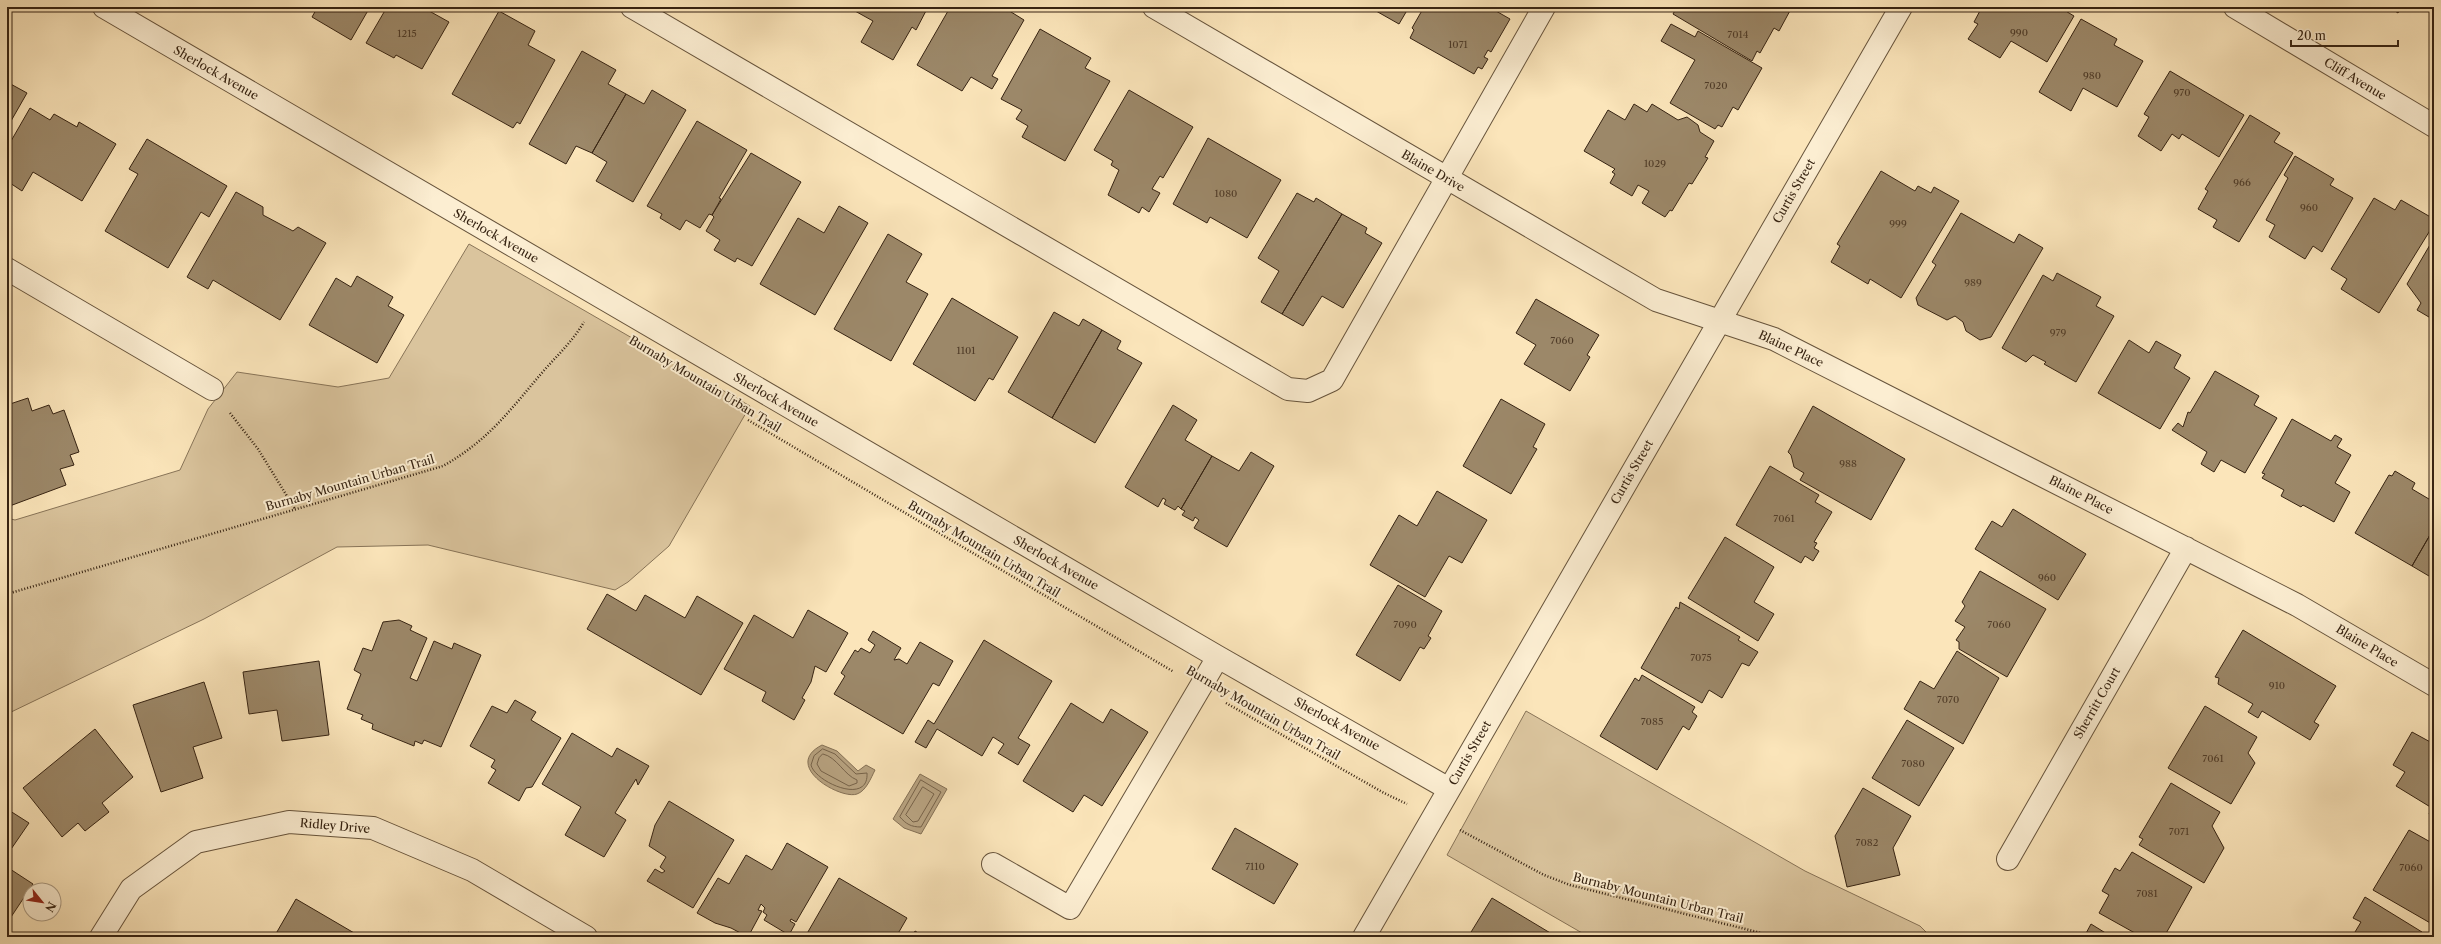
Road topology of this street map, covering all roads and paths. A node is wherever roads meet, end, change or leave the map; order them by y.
1 (104, 7) edge
2 (632, 7) edge
3 (1154, 7) edge
4 (1544, 7) edge
5 (1901, 7) edge
6 (2236, 7) edge
7 (2431, 118) edge
8 (1446, 179) junction
9 (7, 269) edge
10 (1720, 321) junction
11 (591, 327) dead end
12 (212, 389) joint
13 (741, 416) dead end
14 (295, 509) junction
15 (2186, 548) junction
16 (7, 594) edge
17 (1218, 657) junction
18 (2434, 685) edge
19 (1199, 687) junction
20 (1449, 789) junction
21 (1399, 800) dead end
22 (1473, 836) dead end
23 (2008, 859) dead end
24 (993, 864) dead end
25 (101, 937) edge
26 (586, 937) edge
27 (1364, 937) edge
28 (1777, 937) edge

1 - 17 street, Sherlock Avenue
2 - 8 street
3 - 8 street, Blaine Drive
4 - 8 street
5 - 10 street, Curtis Street
6 - 7 street, Cliff Avenue
8 - 10 street, Blaine Drive
9 - 12 street
10 - 15 street, Blaine Place
10 - 20 street, Curtis Street
11 - 14 path, Burnaby Mountain Urban Trail
12 - 14 path
13 - 19 path, Burnaby Mountain Urban Trail
14 - 16 path, Burnaby Mountain Urban Trail
15 - 18 street, Blaine Place
15 - 23 street, Sherritt Court
17 - 19 street
17 - 20 street, Sherlock Avenue
19 - 21 path, Burnaby Mountain Urban Trail
19 - 24 street
20 - 27 street, Curtis Street
22 - 28 path, Burnaby Mountain Urban Trail
25 - 26 street, Ridley Drive

